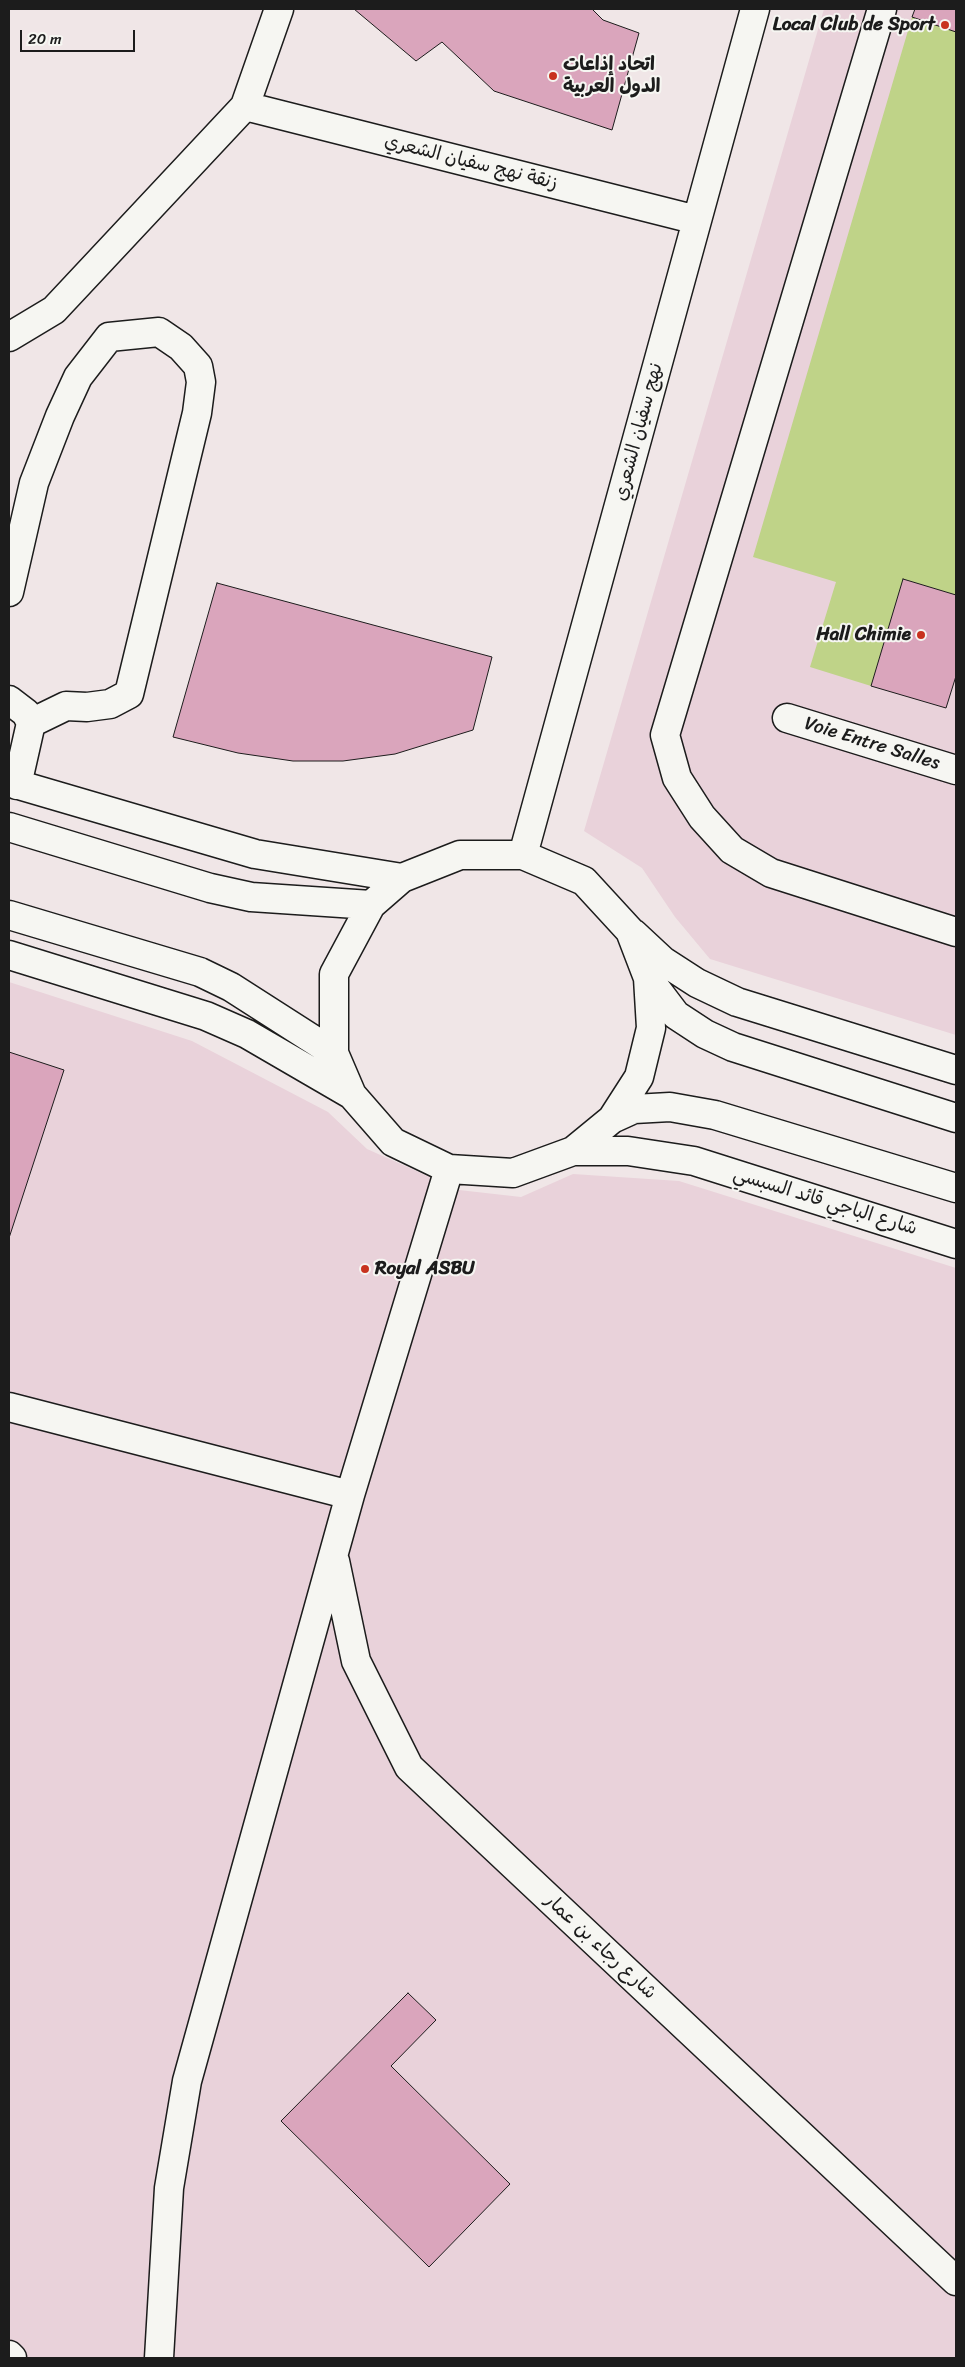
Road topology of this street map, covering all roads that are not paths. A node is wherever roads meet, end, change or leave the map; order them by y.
1 (279, 9) edge
2 (755, 9) edge
3 (882, 9) edge
4 (245, 106) junction
5 (697, 220) junction
6 (9, 337) edge
7 (9, 592) edge
8 (9, 700) edge
9 (788, 718) dead end
10 (31, 723) junction
11 (956, 770) edge
12 (13, 784) edge
13 (9, 827) edge
14 (522, 855) junction
15 (402, 878) junction
16 (371, 905) junction
17 (9, 915) edge
18 (630, 931) junction
19 (956, 932) edge
20 (9, 955) edge
21 (648, 978) junction
22 (334, 1053) junction
23 (956, 1070) edge
24 (352, 1095) junction
25 (956, 1118) edge
26 (612, 1119) junction
27 (573, 1151) junction
28 (449, 1169) junction
29 (956, 1188) edge
30 (956, 1244) edge
31 (9, 1407) edge
32 (350, 1495) junction
33 (334, 1555) junction
34 (956, 2281) edge
35 (9, 2356) edge
36 (12, 2358) edge
37 (159, 2358) edge

1 - 4 street
2 - 5 street, نهج سفيان الشعري
3 - 19 street
4 - 5 street, زنقة نهج سفيان الشعري
4 - 6 street
5 - 14 street, نهج سفيان الشعري
7 - 10 street
8 - 10 street
9 - 11 street, Voie Entre Salles
10 - 12 street
12 - 15 street
13 - 16 street
14 - 15 street
14 - 18 street
15 - 16 street
16 - 22 street
17 - 22 street
18 - 21 street
18 - 23 street
20 - 24 street
21 - 25 street
21 - 26 street
22 - 24 street
24 - 28 street
26 - 27 street
26 - 29 street
27 - 28 street
27 - 30 street, شارع الباجي قائد السبسي
28 - 32 street
31 - 32 street
32 - 33 street
33 - 34 street, شارع رجاء بن عمار
33 - 37 street
35 - 36 street

